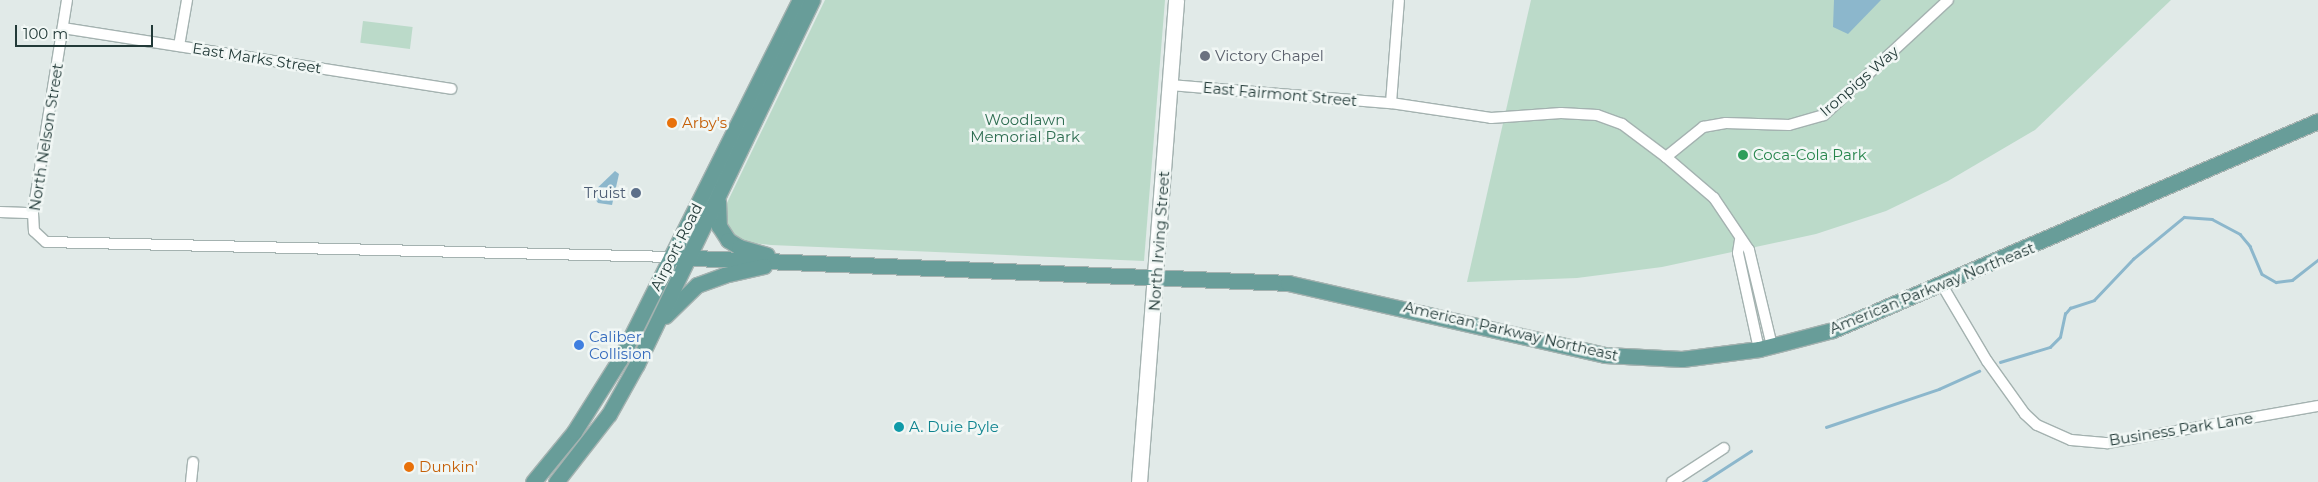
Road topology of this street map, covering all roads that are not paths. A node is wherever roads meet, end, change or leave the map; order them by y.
1 (67, 0) edge
2 (187, 0) edge
3 (800, 0) edge
4 (812, 0) edge
5 (1176, 0) edge
6 (1399, 0) edge
7 (1948, 0) edge
8 (63, 28) junction
9 (179, 46) junction
10 (1170, 85) junction
11 (451, 89) dead end
12 (1391, 103) junction
13 (2318, 121) edge
14 (1666, 156) junction
15 (719, 194) junction
16 (0, 212) edge
17 (34, 214) junction
18 (671, 257) junction
19 (687, 258) junction
20 (788, 262) junction
21 (1157, 276) junction
22 (1942, 285) junction
23 (655, 327) junction
24 (1765, 348) junction
25 (2318, 406) edge
26 (1724, 448) dead end
27 (193, 462) dead end
28 (191, 482) edge
29 (533, 482) edge
30 (556, 482) edge
31 (1139, 482) edge
32 (1672, 482) edge

1 - 8 street, North Nelson Street
2 - 9 street
3 - 18 main road, Airport Road
4 - 15 main road, Airport Road
5 - 10 street, North Irving Street
6 - 12 street
7 - 14 street, Ironpigs Way
8 - 9 street, East Marks Street
8 - 17 street, North Nelson Street
9 - 11 street, East Marks Street
10 - 12 street, East Fairmont Street
10 - 21 street, North Irving Street
12 - 14 street, East Fairmont Street
13 - 22 main road, American Parkway Northeast
14 - 24 street
15 - 19 main road, Airport Road
15 - 20 main road
16 - 17 street
17 - 18 street, North Nelson Street
18 - 19 main road
18 - 29 main road, Airport Road
19 - 20 main road
19 - 23 main road, Airport Road
20 - 21 main road, American Parkway Northeast
20 - 23 main road
21 - 24 main road, American Parkway Northeast
21 - 31 street, North Irving Street
22 - 24 main road, American Parkway Northeast
22 - 25 street, Business Park Lane
23 - 30 main road, Airport Road
26 - 32 street
27 - 28 street

